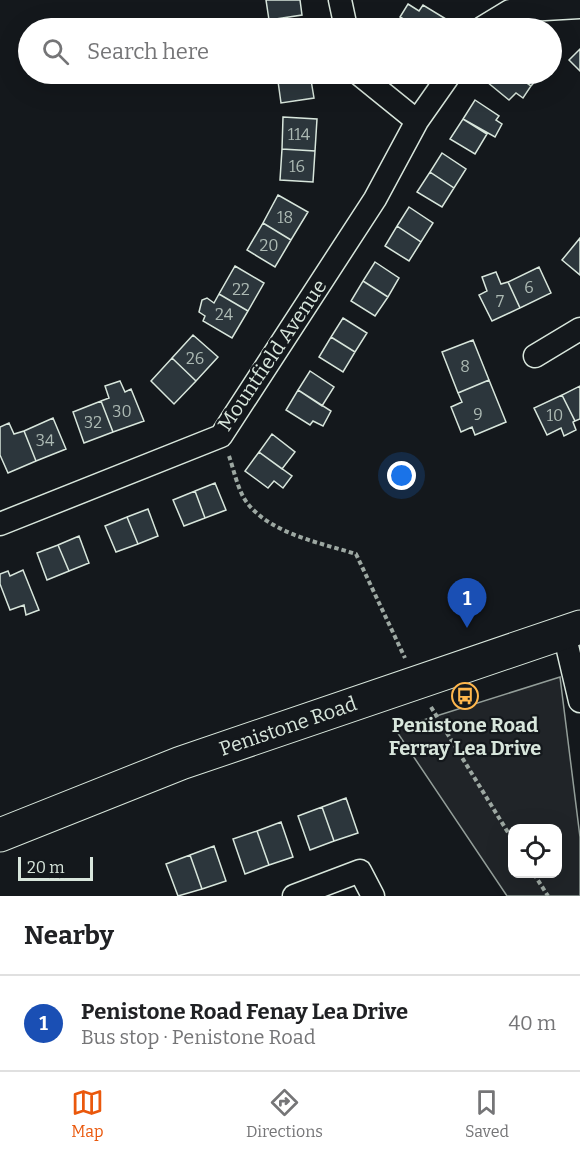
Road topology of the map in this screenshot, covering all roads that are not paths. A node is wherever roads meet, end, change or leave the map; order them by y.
1 (340, 0) edge
2 (580, 7) edge
3 (344, 18) edge
4 (498, 18) edge
5 (371, 84) edge
6 (443, 84) edge
7 (417, 121) junction
8 (580, 329) edge
9 (535, 356) dead end
10 (0, 524) edge
11 (572, 630) edge
12 (580, 701) edge
13 (0, 835) edge
14 (294, 896) edge
15 (373, 896) edge

1 - 3 street
2 - 4 street
5 - 7 street
6 - 7 street, Mountfield Avenue
7 - 10 street, Mountfield Avenue
8 - 9 street
11 - 12 street
11 - 13 highway, Penistone Road
14 - 15 street

